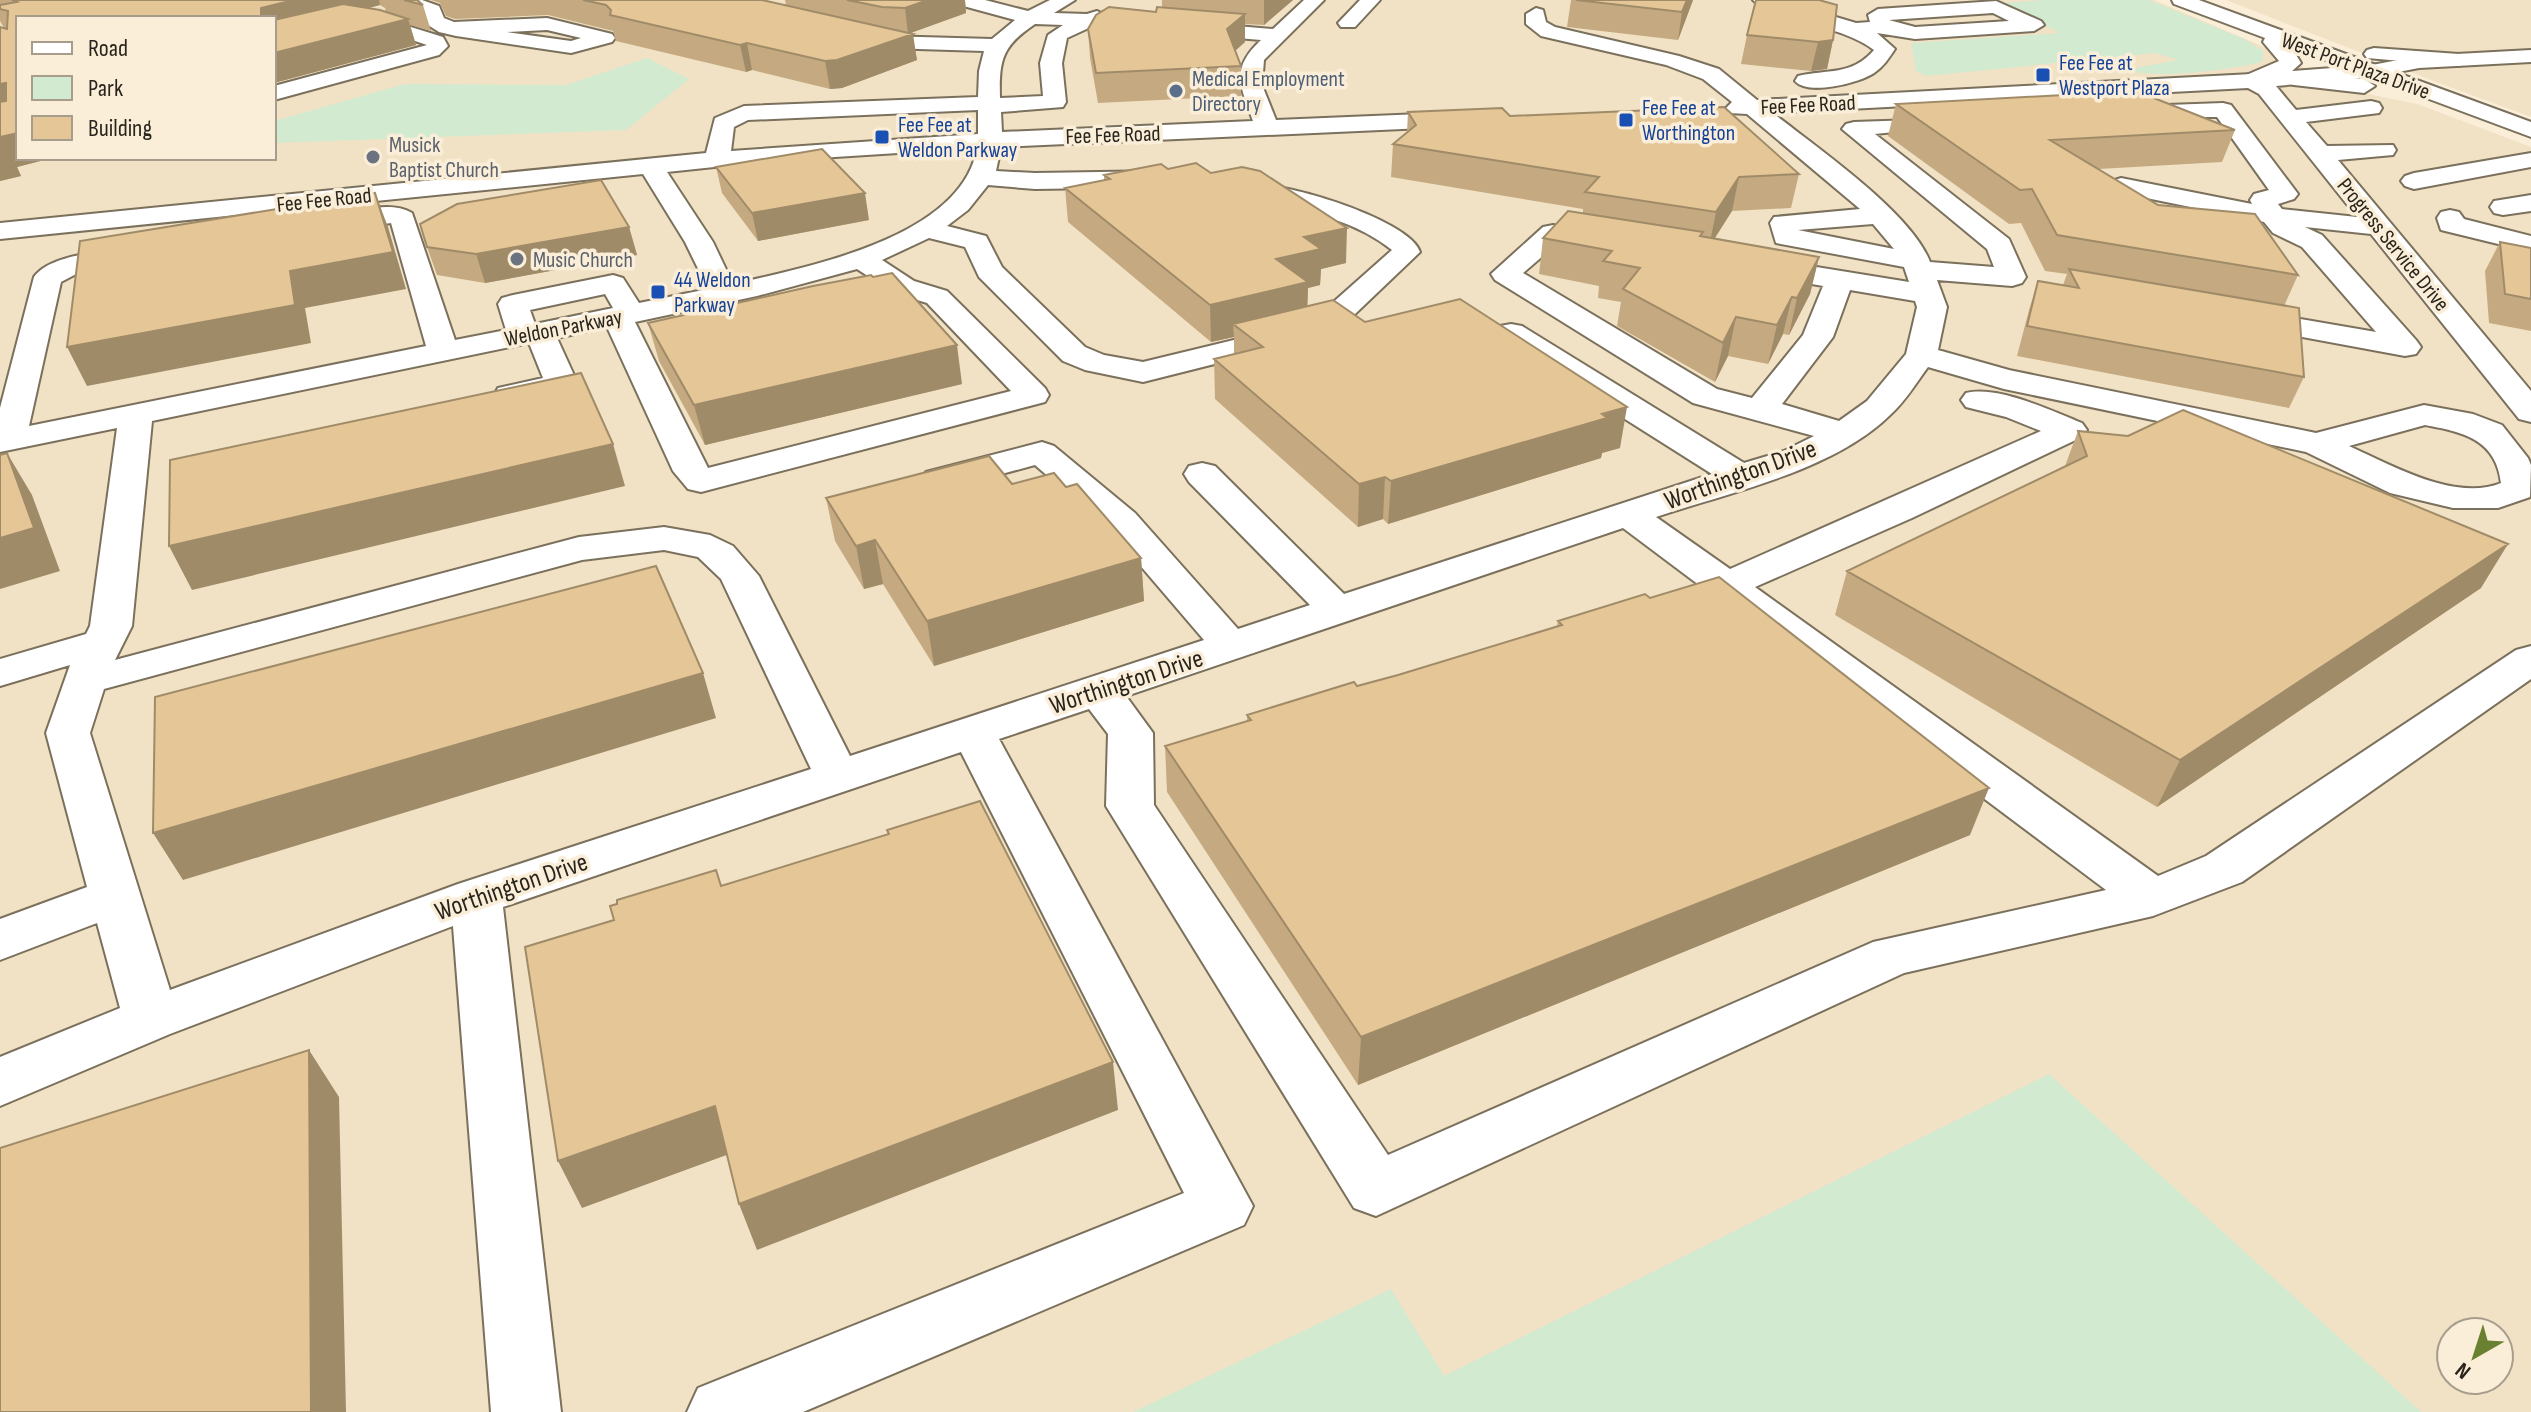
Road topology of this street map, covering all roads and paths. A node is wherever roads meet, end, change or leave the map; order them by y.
1 (442, 0) edge
2 (1066, 0) edge
3 (1140, 0) edge
4 (1315, 0) edge
5 (1371, 0) edge
6 (1762, 0) edge
7 (2181, 0) edge
8 (980, 1) edge
9 (419, 5) junction
10 (1536, 14) dead end
11 (1031, 18) junction
12 (1088, 21) junction
13 (1348, 23) dead end
14 (2244, 23) junction
15 (1882, 27) junction
16 (446, 28) junction
17 (1855, 29) junction
18 (841, 33) edge
19 (1277, 35) junction
20 (2278, 36) junction
21 (999, 45) junction
22 (2531, 56) edge
23 (2459, 66) junction
24 (2531, 67) edge
25 (2372, 71) junction
26 (1711, 74) junction
27 (2294, 78) junction
28 (2252, 81) junction
29 (2192, 84) junction
30 (1761, 88) junction
31 (276, 92) edge
32 (1055, 102) junction
33 (2459, 103) junction
34 (989, 104) junction
35 (2371, 108) dead end
36 (1710, 109) edge
37 (2223, 110) junction
38 (2145, 113) edge
39 (2291, 117) junction
40 (1263, 118) junction
41 (1495, 118) edge
42 (1927, 123) edge
43 (1340, 125) junction
44 (2531, 130) edge
45 (1176, 132) junction
46 (990, 140) junction
47 (1360, 150) dead end
48 (2384, 150) dead end
49 (2320, 154) junction
50 (1233, 156) dead end
51 (717, 159) junction
52 (2531, 160) edge
53 (650, 165) junction
54 (982, 177) junction
55 (1186, 179) edge
56 (2414, 181) dead end
57 (1217, 184) edge
58 (2121, 186) edge
59 (1821, 199) dead end
60 (2531, 203) edge
61 (2503, 207) junction
62 (2531, 214) edge
63 (2273, 216) junction
64 (1862, 217) junction
65 (319, 226) edge
66 (2380, 227) junction
67 (925, 229) junction
68 (0, 231) edge
69 (2531, 244) edge
70 (1629, 245) edge
71 (165, 250) edge
72 (859, 258) junction
73 (1734, 262) edge
74 (1921, 275) junction
75 (2012, 277) junction
76 (1840, 279) junction
77 (2044, 282) edge
78 (904, 287) junction
79 (726, 294) junction
80 (865, 302) edge
81 (2217, 313) edge
82 (624, 315) junction
83 (531, 333) junction
84 (1511, 333) edge
85 (443, 351) junction
86 (1911, 369) junction
87 (485, 401) edge
88 (1760, 410) junction
89 (2531, 412) edge
90 (136, 413) junction
91 (1844, 434) junction
92 (4, 441) edge
93 (2317, 444) junction
94 (1202, 474) dead end
95 (1741, 477) junction
96 (903, 489) edge
97 (1628, 514) junction
98 (1727, 585) junction
99 (1338, 611) junction
100 (103, 642) junction
101 (1231, 646) junction
102 (2531, 659) edge
103 (0, 673) edge
104 (85, 681) junction
105 (1098, 690) junction
106 (973, 732) junction
107 (838, 777) junction
108 (116, 896) junction
109 (476, 897) junction
110 (2153, 898) junction
111 (0, 940) edge
112 (151, 1019) junction
113 (0, 1082) edge
114 (526, 1412) edge
115 (722, 1412) edge

1 - 9 street
2 - 11 street
3 - 12 street
4 - 19 street
5 - 13 street
6 - 17 street
7 - 14 street, West Port Plaza Drive
8 - 11 street
9 - 16 street
9 - 31 street
10 - 26 street
11 - 12 street
11 - 21 street
12 - 19 street
12 - 32 street
14 - 20 street, West Port Plaza Drive
14 - 28 street
15 - 15 street
15 - 17 street
16 - 16 street
17 - 30 street
18 - 21 street
19 - 40 street
20 - 23 street
20 - 25 street, West Port Plaza Drive
21 - 34 street, Weldon Parkway
22 - 23 street
23 - 24 street
23 - 25 street, Fee Fee Road
23 - 33 street
25 - 27 street, Fee Fee Road
25 - 33 street, West Port Plaza Drive
26 - 30 street
26 - 30 street
27 - 28 street, Fee Fee Road
27 - 33 street
28 - 29 street, Fee Fee Road
28 - 39 street, Progress Service Drive
29 - 30 street, Fee Fee Road
29 - 37 street
30 - 36 street, Fee Fee Road
30 - 64 street
32 - 34 street
32 - 40 street
33 - 44 street, West Port Plaza Drive
34 - 46 street, Weldon Parkway
34 - 51 street
35 - 39 street
37 - 38 street
37 - 63 street
39 - 49 street, Progress Service Drive
40 - 43 street, Fee Fee Road
40 - 45 street, Fee Fee Road
41 - 43 street, Fee Fee Road
42 - 75 street
43 - 47 street
45 - 46 street, Fee Fee Road
45 - 50 street
46 - 51 street, Fee Fee Road
46 - 54 street, Weldon Parkway
48 - 49 street
49 - 66 street, Progress Service Drive
51 - 53 street, Fee Fee Road
52 - 56 street
53 - 68 street, Fee Fee Road
53 - 79 street
54 - 55 street
54 - 67 street, Weldon Parkway
57 - 67 street
58 - 63 street
59 - 64 street
60 - 61 street
61 - 62 street
61 - 69 street
63 - 66 street
63 - 81 street
64 - 74 street
64 - 74 street
65 - 85 street
66 - 89 street, Progress Service Drive
67 - 72 street, Weldon Parkway
70 - 88 street
71 - 92 street
72 - 78 street
72 - 79 street, Weldon Parkway
73 - 76 street
74 - 75 street
74 - 76 street
74 - 86 street, Worthington Drive
75 - 77 street
76 - 88 street
78 - 80 street
78 - 82 street
79 - 82 street, Weldon Parkway
82 - 83 street, Weldon Parkway
83 - 85 street, Weldon Parkway
83 - 87 street
84 - 95 street
85 - 90 street, Weldon Parkway
86 - 91 street, Worthington Drive
86 - 93 street
86 - 98 street
88 - 91 street
90 - 92 street, Weldon Parkway
90 - 100 street
91 - 95 street, Worthington Drive
93 - 93 street
94 - 99 street
95 - 97 street, Worthington Drive
96 - 101 street
97 - 98 street
97 - 99 street, Worthington Drive
98 - 110 street
99 - 101 street, Worthington Drive
100 - 103 street
100 - 104 street
101 - 105 street, Worthington Drive
102 - 110 street
104 - 107 street
104 - 108 street
105 - 106 street, Worthington Drive
105 - 110 street
106 - 107 street, Worthington Drive
106 - 115 street
107 - 109 street, Worthington Drive
108 - 111 street
108 - 112 street
109 - 112 street, Worthington Drive
109 - 114 street
112 - 113 street, Worthington Drive

